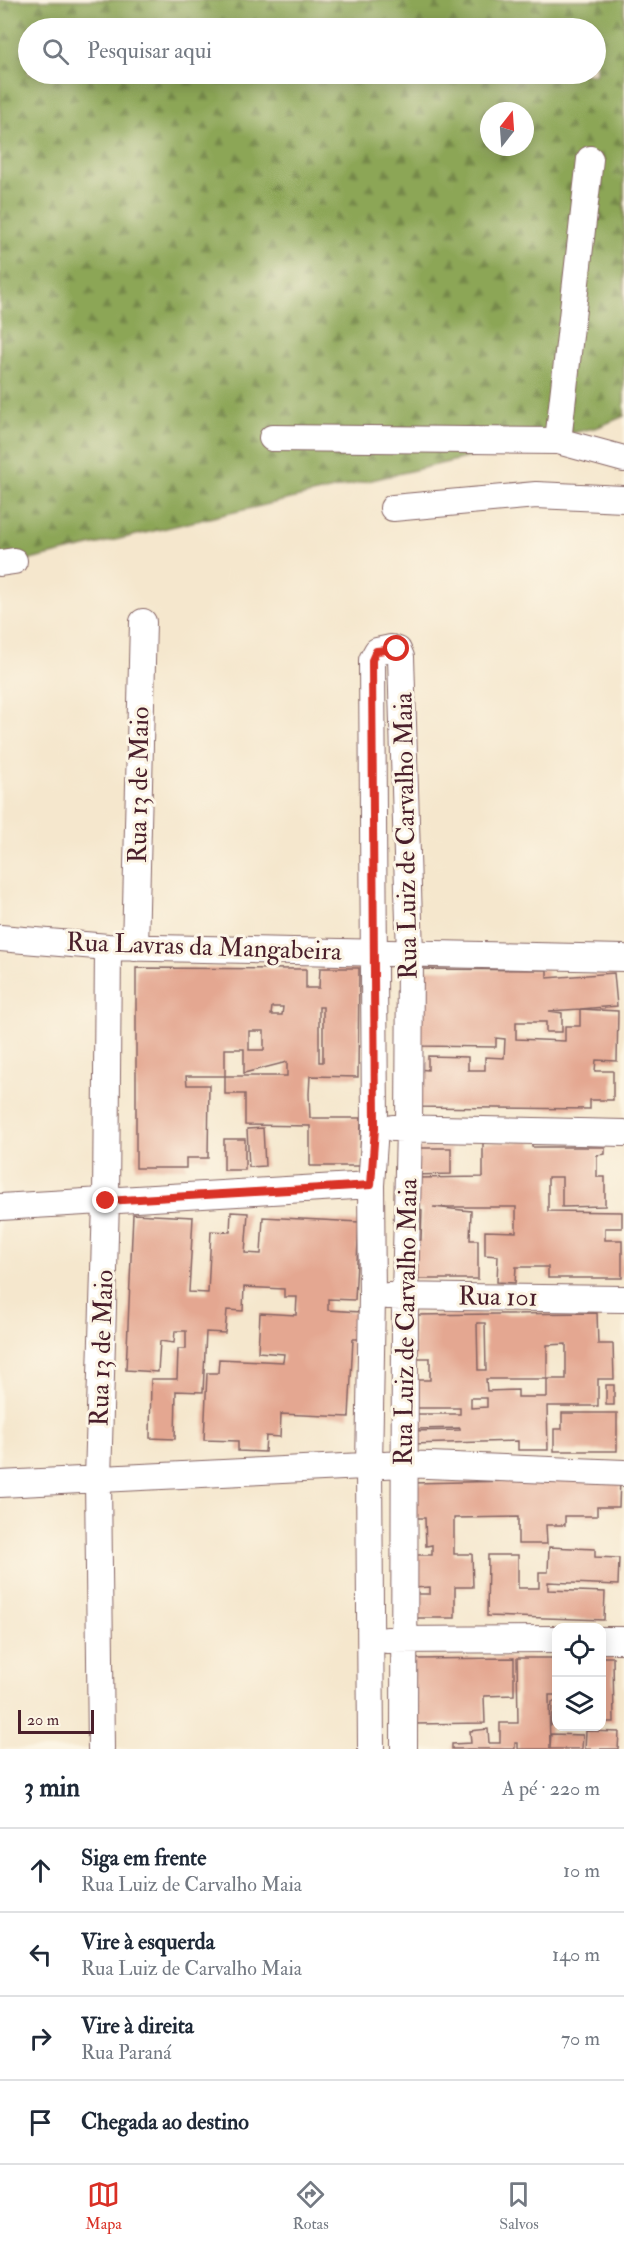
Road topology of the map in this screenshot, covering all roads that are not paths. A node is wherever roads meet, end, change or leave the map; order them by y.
1 (590, 159) dead end
2 (272, 438) dead end
3 (558, 441) junction
4 (624, 459) edge
5 (624, 499) edge
6 (393, 508) dead end
7 (143, 622) dead end
8 (0, 938) edge
9 (108, 947) junction
10 (135, 948) junction
11 (375, 953) junction
12 (410, 954) junction
13 (624, 958) edge
14 (375, 1128) junction
15 (409, 1128) junction
16 (624, 1133) edge
17 (371, 1185) junction
18 (106, 1201) junction
19 (0, 1207) edge
20 (405, 1296) junction
21 (372, 1297) junction
22 (624, 1299) edge
23 (404, 1464) junction
24 (369, 1466) junction
25 (624, 1473) edge
26 (98, 1479) junction
27 (0, 1484) edge
28 (404, 1639) junction
29 (372, 1640) junction
30 (552, 1640) edge
31 (606, 1640) edge
32 (624, 1640) edge
33 (101, 1749) edge
34 (372, 1749) edge
35 (404, 1749) edge

1 - 3 street
2 - 3 street
3 - 4 street
5 - 6 street
7 - 10 street, Rua 13 de Maio
8 - 9 street, Rua Lavras da Mangabeira
9 - 10 street, Rua Lavras da Mangabeira
9 - 18 street, Rua 13 de Maio
10 - 11 street, Rua Lavras da Mangabeira
11 - 12 street, Rua Lavras da Mangabeira
11 - 12 street, Rua Luiz de Carvalho Maia
11 - 14 street, Rua Luiz de Carvalho Maia
12 - 13 street, Rua Lavras da Mangabeira
12 - 15 street, Rua Luiz de Carvalho Maia
14 - 15 street
14 - 17 street, Rua Luiz de Carvalho Maia
15 - 16 street
15 - 20 street, Rua Luiz de Carvalho Maia
17 - 18 street
17 - 21 street, Rua Luiz de Carvalho Maia
18 - 19 street
18 - 26 street, Rua 13 de Maio
20 - 21 street, Rua 101
20 - 22 street, Rua 101
20 - 23 street, Rua Luiz de Carvalho Maia
21 - 24 street, Rua Luiz de Carvalho Maia
23 - 24 street
23 - 25 street
23 - 28 street, Rua Luiz de Carvalho Maia
24 - 26 street
24 - 29 street, Rua Luiz de Carvalho Maia
26 - 27 street
26 - 33 street, Rua 13 de Maio
28 - 29 street
28 - 30 street
28 - 35 street, Rua Luiz de Carvalho Maia
29 - 34 street, Rua Luiz de Carvalho Maia
31 - 32 street

